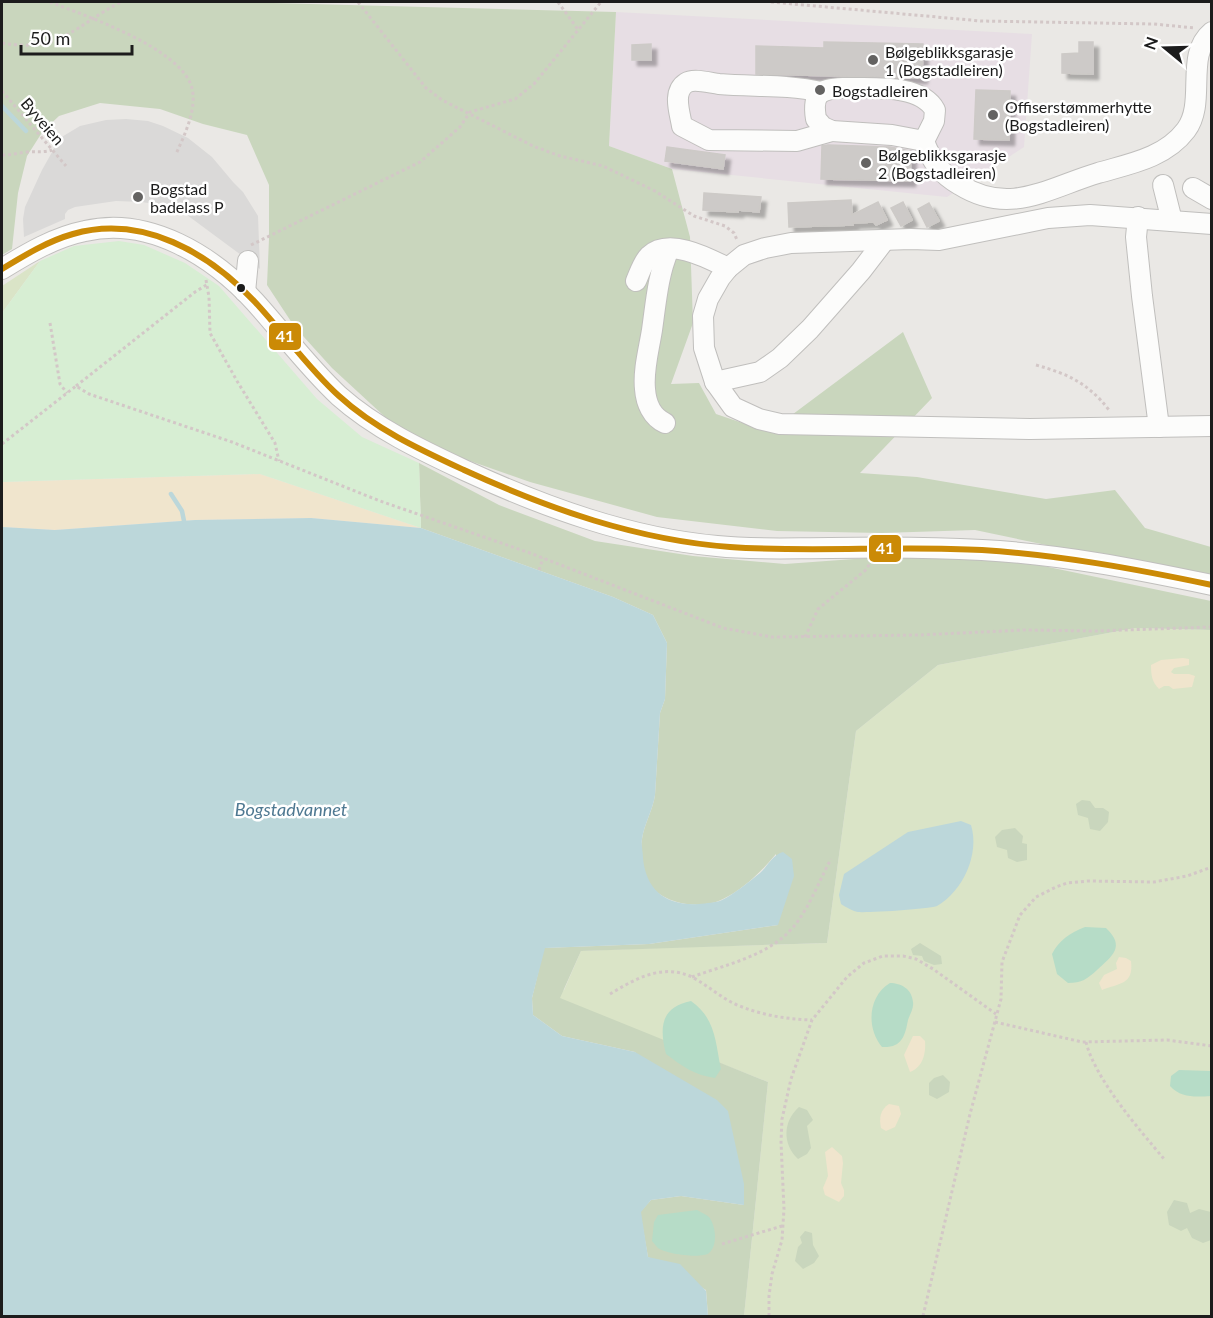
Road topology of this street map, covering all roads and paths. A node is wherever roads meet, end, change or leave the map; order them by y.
1 (50, 2) edge
2 (122, 2) edge
3 (358, 2) edge
4 (558, 2) edge
5 (602, 2) edge
6 (771, 2) edge
7 (93, 18) junction
8 (579, 31) junction
9 (1204, 35) edge
10 (2, 43) edge
11 (2, 91) edge
12 (821, 92) junction
13 (470, 112) junction
14 (832, 131) junction
15 (924, 141) junction
16 (52, 150) junction
17 (176, 154) dead end
18 (2, 155) edge
19 (66, 165) dead end
20 (1163, 185) dead end
21 (1192, 188) dead end
22 (1212, 199) edge
23 (1137, 217) junction
24 (1172, 221) junction
25 (1212, 224) edge
26 (884, 241) junction
27 (669, 249) junction
28 (247, 254) joint
29 (744, 255) junction
30 (728, 268) junction
31 (2, 269) edge
32 (205, 277) dead end
33 (230, 278) junction
34 (636, 281) dead end
35 (207, 284) junction
36 (245, 292) junction
37 (50, 323) dead end
38 (1036, 365) dead end
39 (715, 382) junction
40 (76, 386) junction
41 (67, 393) junction
42 (665, 423) dead end
43 (1212, 426) edge
44 (1159, 427) junction
45 (1119, 428) junction
46 (2, 444) edge
47 (279, 461) junction
48 (877, 547) junction
49 (543, 558) junction
50 (539, 570) dead end
51 (1212, 585) edge
52 (1212, 627) edge
53 (805, 637) junction
54 (831, 859) dead end
55 (1212, 867) edge
56 (692, 978) junction
57 (610, 994) dead end
58 (996, 1014) junction
59 (812, 1020) junction
60 (995, 1022) junction
61 (1086, 1042) junction
62 (1212, 1046) edge
63 (1164, 1159) dead end
64 (782, 1226) junction
65 (722, 1244) dead end
66 (770, 1317) edge
67 (923, 1317) edge

1 - 7 path
2 - 7 path
3 - 13 path
4 - 8 path
5 - 8 path
6 - 9 path
7 - 10 path
7 - 17 path
8 - 13 path
9 - 15 street
11 - 16 path, Byveien
12 - 14 street
12 - 14 street
12 - 15 street
13 - 28 path
13 - 29 path
14 - 15 street
16 - 18 path
16 - 19 path, Byveien
20 - 24 street
21 - 22 street
23 - 24 street
23 - 26 street
23 - 44 street
24 - 25 street
26 - 29 street
26 - 39 street
27 - 30 street
27 - 34 street
27 - 42 street
28 - 36 street
29 - 30 street
30 - 39 street
31 - 33 street
32 - 35 path
33 - 35 path
33 - 36 street
35 - 40 path
35 - 47 path
36 - 48 street
37 - 41 path
38 - 45 path
39 - 45 street
40 - 41 path
40 - 47 path
41 - 46 path
43 - 44 street
44 - 45 street
47 - 49 path
48 - 51 street
48 - 53 path
49 - 50 path
49 - 53 path
52 - 53 path
54 - 56 path
55 - 58 path
56 - 57 path
56 - 59 path
58 - 59 path
58 - 60 path
59 - 64 path
60 - 61 path
60 - 67 path
61 - 62 path
61 - 63 path
64 - 65 path
64 - 66 path

